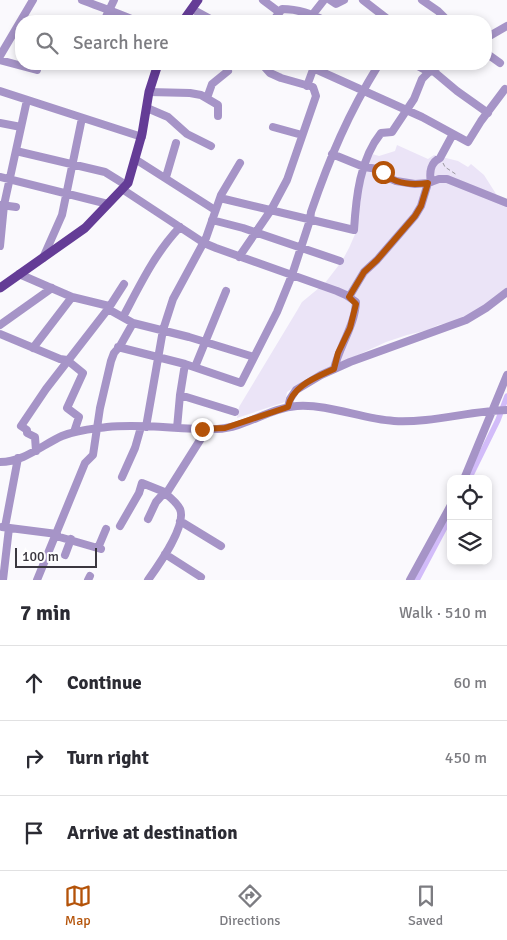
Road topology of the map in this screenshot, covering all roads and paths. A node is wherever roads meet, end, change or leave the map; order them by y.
1 (33, 0) edge
2 (82, 0) edge
3 (114, 0) edge
4 (263, 0) edge
5 (281, 0) edge
6 (324, 0) edge
7 (330, 0) edge
8 (344, 0) edge
9 (362, 0) edge
10 (422, 0) edge
11 (195, 3) edge
12 (110, 10) junction
13 (280, 11) junction
14 (313, 14) joint
15 (24, 15) edge
16 (107, 15) edge
17 (122, 15) edge
18 (187, 15) edge
19 (208, 15) edge
20 (277, 15) edge
21 (382, 15) edge
22 (442, 15) edge
23 (507, 26) edge
24 (15, 31) edge
25 (492, 35) edge
26 (0, 56) edge
27 (492, 57) edge
28 (0, 60) edge
29 (500, 63) dead end
30 (15, 64) edge
31 (156, 70) edge
32 (267, 70) edge
33 (313, 70) edge
34 (322, 70) edge
35 (375, 70) edge
36 (432, 70) edge
37 (438, 70) edge
38 (228, 71) dead end
39 (308, 86) junction
40 (363, 90) junction
41 (0, 92) edge
42 (149, 92) junction
43 (504, 94) edge
44 (207, 98) junction
45 (26, 100) junction
46 (147, 108) junction
47 (406, 110) junction
48 (488, 113) junction
49 (218, 116) dead end
50 (82, 118) junction
51 (0, 122) edge
52 (21, 127) junction
53 (272, 127) dead end
54 (302, 134) junction
55 (453, 134) junction
56 (142, 137) junction
57 (176, 143) dead end
58 (211, 146) dead end
59 (16, 151) junction
60 (332, 154) junction
61 (440, 158) junction
62 (135, 159) junction
63 (240, 163) dead end
64 (72, 164) junction
65 (364, 167) junction
66 (0, 177) edge
67 (166, 177) junction
68 (9, 180) junction
69 (430, 182) junction
70 (464, 186) junction
71 (124, 187) junction
72 (66, 194) junction
73 (220, 198) junction
74 (507, 202) edge
75 (108, 204) junction
76 (2, 205) edge
77 (16, 207) dead end
78 (215, 210) junction
79 (271, 210) junction
80 (310, 219) junction
81 (212, 220) junction
82 (180, 227) junction
83 (255, 232) junction
84 (204, 243) junction
85 (0, 246) edge
86 (301, 248) junction
87 (240, 257) junction
88 (44, 258) junction
89 (340, 261) dead end
90 (19, 274) junction
91 (292, 275) junction
92 (124, 284) dead end
93 (0, 288) edge
94 (52, 288) junction
95 (226, 291) dead end
96 (507, 292) edge
97 (72, 297) junction
98 (349, 297) junction
99 (109, 308) junction
100 (123, 317) junction
101 (133, 323) junction
102 (0, 325) edge
103 (163, 330) junction
104 (0, 334) edge
105 (204, 342) junction
106 (33, 348) junction
107 (118, 348) junction
108 (254, 357) junction
109 (157, 358) junction
110 (68, 360) junction
111 (185, 364) junction
112 (195, 367) junction
113 (334, 369) junction
114 (507, 375) edge
115 (180, 395) junction
116 (288, 407) junction
117 (500, 411) edge
118 (235, 412) dead end
119 (144, 427) junction
120 (97, 428) junction
121 (177, 428) junction
122 (207, 429) junction
123 (74, 432) junction
124 (36, 451) junction
125 (18, 458) junction
126 (0, 462) edge
127 (466, 475) edge
128 (122, 477) dead end
129 (167, 494) junction
130 (447, 512) edge
131 (148, 519) dead end
132 (180, 521) junction
133 (120, 526) dead end
134 (5, 527) edge
135 (106, 529) dead end
136 (56, 535) junction
137 (71, 539) junction
138 (221, 546) dead end
139 (165, 554) junction
140 (65, 555) dead end
141 (201, 577) dead end
142 (3, 580) edge
143 (37, 580) edge
144 (148, 580) edge
145 (410, 580) edge

1 - 15 street
2 - 12 street
3 - 12 street
4 - 13 street
5 - 13 street
6 - 14 street
7 - 8 street
9 - 21 street
10 - 22 street
11 - 18 main road
11 - 19 street
12 - 16 street
12 - 17 street
13 - 14 street
13 - 20 street
23 - 25 street
24 - 26 street
27 - 29 street
28 - 30 street
31 - 42 main road
32 - 39 street
33 - 39 street
34 - 40 street
35 - 40 street
36 - 47 street
37 - 48 street
38 - 44 street
39 - 54 street
40 - 47 street
40 - 60 street
41 - 45 street
42 - 44 street
42 - 46 main road
43 - 48 street
44 - 49 street
45 - 50 street
45 - 52 street
46 - 56 main road
46 - 58 street
47 - 55 street
47 - 65 street
48 - 55 street
50 - 56 street
50 - 64 street
51 - 52 street
52 - 59 street
53 - 54 street
54 - 79 street
55 - 61 street
56 - 62 main road
57 - 67 street
59 - 64 street
59 - 68 street
60 - 65 street
60 - 80 street
61 - 69 street
61 - 70 path
62 - 67 street
62 - 71 main road
63 - 73 street
64 - 71 street
64 - 72 street
65 - 69 street
65 - 80 street
66 - 68 street
67 - 78 street
68 - 72 street
68 - 76 street
69 - 70 street
69 - 98 street
70 - 74 street
71 - 75 main road
71 - 82 street
72 - 75 street
72 - 88 street
73 - 78 street
73 - 79 street
75 - 88 main road
76 - 77 street
76 - 85 street
78 - 81 street
79 - 80 street
79 - 83 street
80 - 86 street
81 - 83 street
81 - 84 street
82 - 84 street
82 - 100 street
83 - 86 street
83 - 87 street
84 - 87 street
84 - 103 street
86 - 89 street
86 - 91 street
87 - 91 street
88 - 90 main road
90 - 93 main road
90 - 94 street
91 - 98 street
91 - 108 street
92 - 99 street
94 - 97 street
94 - 102 street
95 - 105 street
96 - 113 street
97 - 99 street
97 - 106 street
98 - 113 street
99 - 100 street
99 - 110 street
100 - 101 street
101 - 103 street
101 - 107 street
103 - 105 street
103 - 109 street
104 - 106 street
105 - 108 street
105 - 112 street
106 - 110 street
107 - 109 street
107 - 120 street
108 - 112 street
109 - 111 street
109 - 119 street
110 - 123 street
110 - 124 street
111 - 112 street
111 - 115 street
113 - 116 street
114 - 117 street
115 - 118 street
115 - 121 street
116 - 117 street
116 - 122 street
117 - 127 street
119 - 120 street
119 - 121 street
119 - 128 street
120 - 123 street
120 - 136 street
121 - 122 street
122 - 129 street
123 - 124 street
124 - 125 street
125 - 126 street
125 - 134 street
129 - 131 street
129 - 132 street
129 - 133 street
130 - 145 street
132 - 138 street
132 - 139 street
134 - 136 street
134 - 142 street
135 - 137 street
136 - 137 street
136 - 143 street
137 - 140 street
139 - 141 street
139 - 144 street

